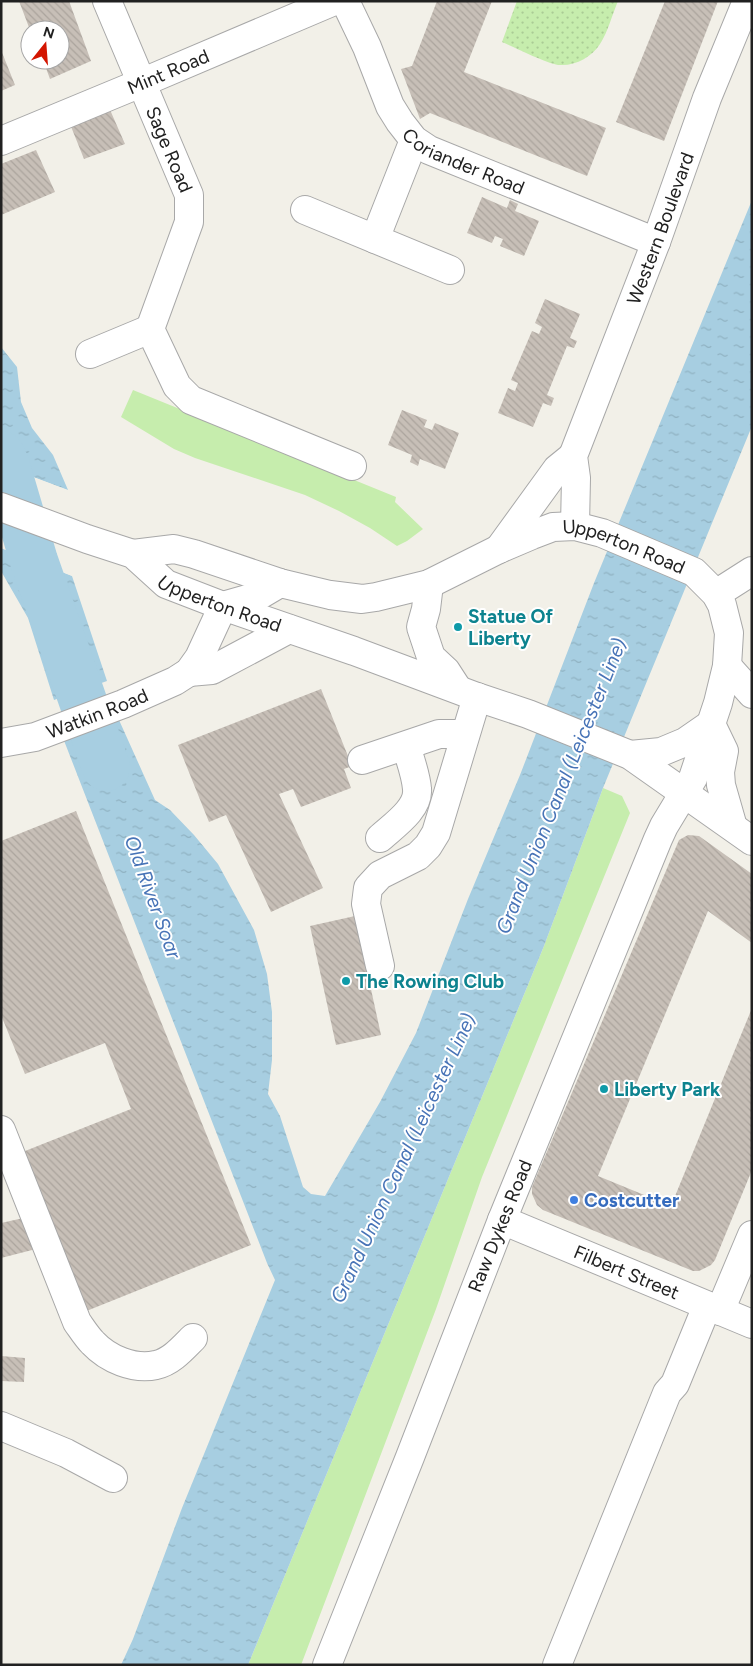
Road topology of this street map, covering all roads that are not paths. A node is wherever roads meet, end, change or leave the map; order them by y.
1 (108, 1) edge
2 (334, 1) edge
3 (345, 1) edge
4 (747, 1) edge
5 (141, 84) junction
6 (414, 140) junction
7 (1, 141) edge
8 (305, 210) dead end
9 (374, 239) junction
10 (656, 242) junction
11 (450, 270) dead end
12 (150, 329) junction
13 (90, 354) dead end
14 (573, 456) junction
15 (352, 466) dead end
16 (1, 507) edge
17 (575, 526) junction
18 (498, 549) junction
19 (133, 554) junction
20 (752, 571) edge
21 (280, 583) junction
22 (429, 584) junction
23 (716, 594) junction
24 (224, 606) junction
25 (289, 628) junction
26 (727, 666) junction
27 (189, 672) junction
28 (467, 693) junction
29 (752, 694) edge
30 (711, 724) junction
31 (465, 734) junction
32 (13, 745) edge
33 (406, 746) junction
34 (626, 753) junction
35 (362, 760) dead end
36 (684, 792) junction
37 (742, 834) edge
38 (380, 838) dead end
39 (380, 966) dead end
40 (1, 1130) edge
41 (502, 1220) junction
42 (752, 1235) edge
43 (714, 1309) junction
44 (752, 1324) edge
45 (193, 1338) dead end
46 (1, 1426) edge
47 (113, 1478) dead end
48 (327, 1665) edge
49 (557, 1665) edge

1 - 5 street, Sage Road
2 - 5 street, Mint Road
3 - 6 street, Coriander Road
4 - 10 street, Western Boulevard
5 - 7 street, Mint Road
5 - 12 street, Sage Road
6 - 9 street
6 - 10 street, Coriander Road
8 - 9 street
9 - 11 street
10 - 14 street, Western Boulevard
12 - 13 street
12 - 15 street
14 - 17 street, Western Boulevard
14 - 18 street, Western Boulevard
16 - 19 street, Upperton Road
17 - 18 street, Upperton Road
17 - 23 street, Upperton Road
18 - 22 street, Upperton Road
19 - 21 street, Upperton Road
19 - 24 street, Upperton Road
20 - 23 street
21 - 22 street, Upperton Road
21 - 24 street
22 - 28 street
23 - 26 street, Upperton Road
24 - 25 street, Upperton Road
24 - 27 street, Watkin Road
25 - 27 street, Watkin Road
25 - 28 street, Upperton Road
26 - 29 street
26 - 30 street, Upperton Road
27 - 32 street, Watkin Road
28 - 31 street
28 - 34 street, Upperton Road
30 - 34 street, Upperton Road
30 - 36 street, Upperton Road
30 - 37 street
31 - 33 street
31 - 39 street
33 - 35 street
33 - 38 street
34 - 36 street, Upperton Road
36 - 37 street
36 - 41 street, Raw Dykes Road
40 - 45 street
41 - 43 street, Filbert Street
41 - 48 street, Raw Dykes Road
42 - 43 street
43 - 44 street, Filbert Street
43 - 49 street
46 - 47 street

